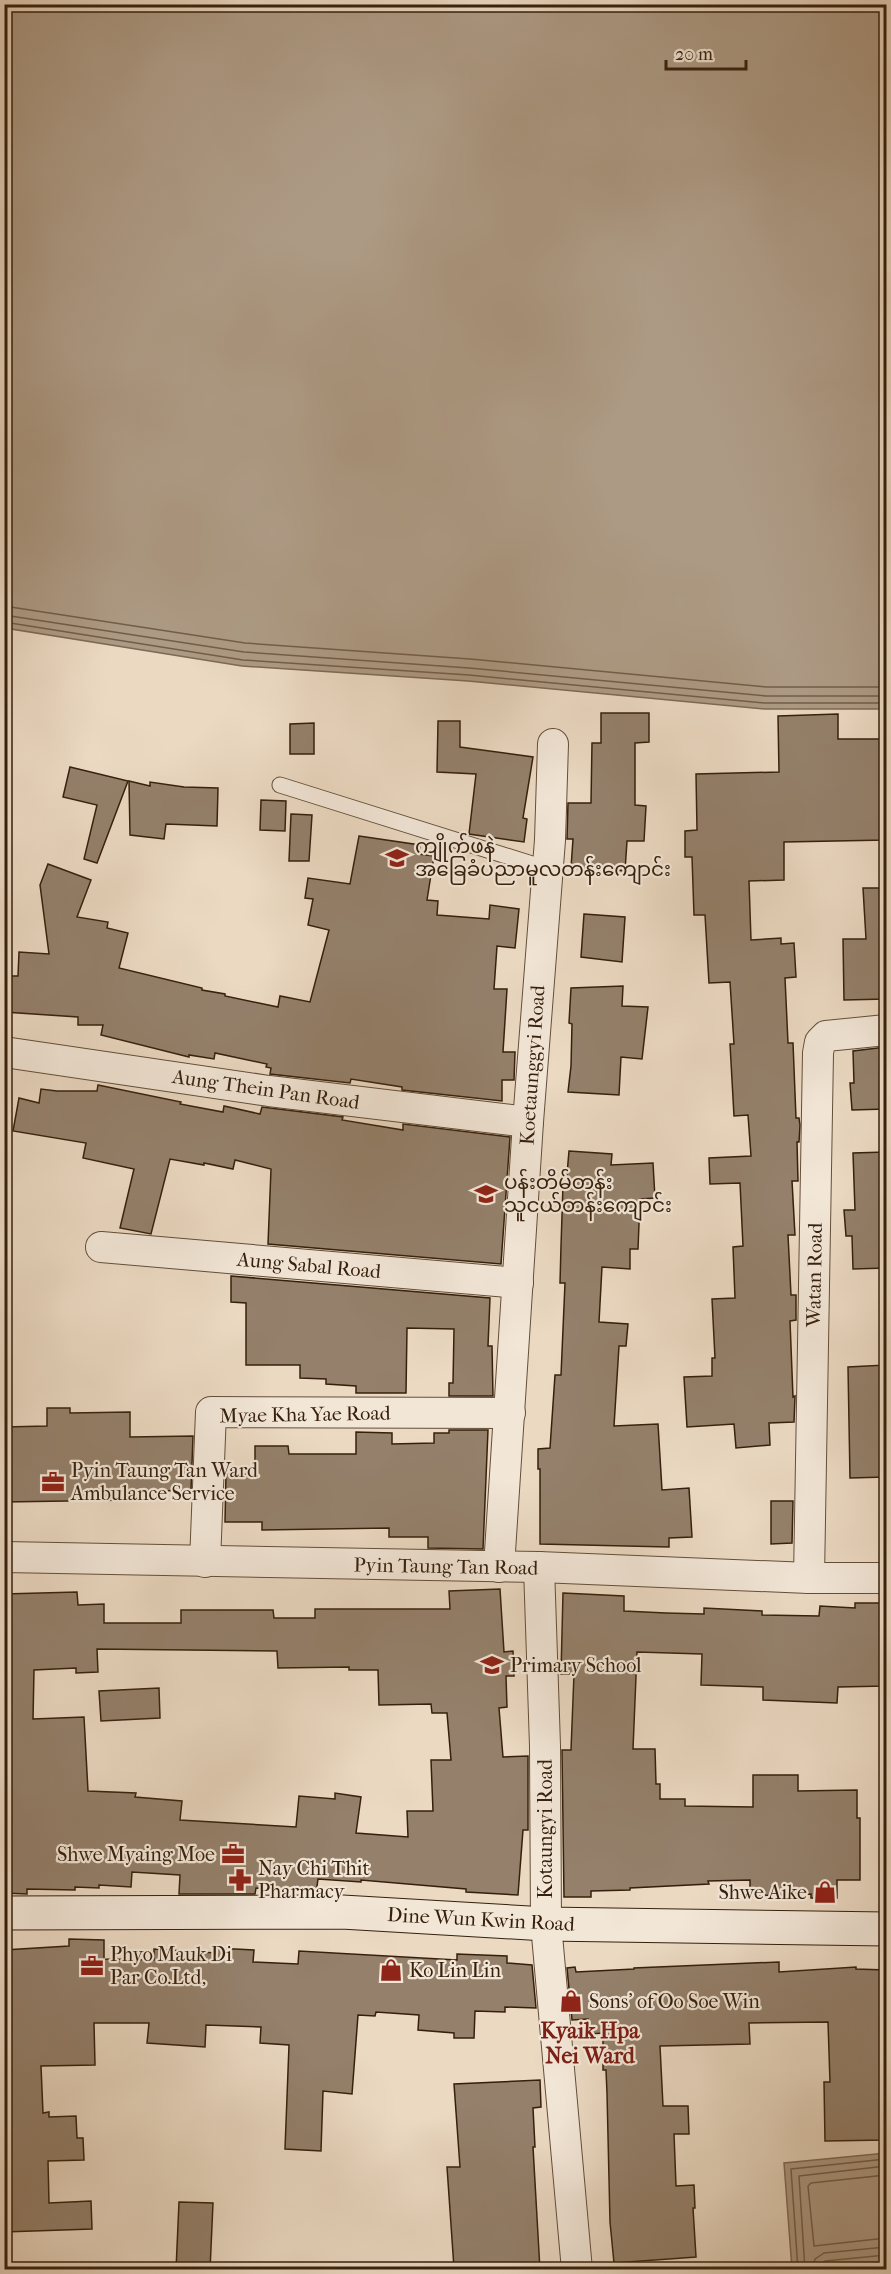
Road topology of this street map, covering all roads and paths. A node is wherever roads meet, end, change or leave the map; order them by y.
1 (553, 744) dead end
2 (280, 785) dead end
3 (548, 869) junction
4 (886, 1030) edge
5 (4, 1052) edge
6 (528, 1122) junction
7 (100, 1247) dead end
8 (518, 1282) junction
9 (510, 1413) junction
10 (4, 1557) edge
11 (205, 1562) junction
12 (499, 1567) junction
13 (539, 1567) junction
14 (809, 1578) junction
15 (886, 1578) edge
16 (4, 1913) edge
17 (546, 1924) junction
18 (886, 1929) edge
19 (577, 2270) edge

1 - 3 street, Koetaunggyi Road
2 - 3 lane
3 - 6 street, Koetaunggyi Road
4 - 14 street, Watan Road
5 - 6 street, Aung Thein Pan Road
6 - 8 street, Koetaunggyi Road
7 - 8 street, Aung Sabal Road
8 - 9 street, Koetaunggyi Road
9 - 11 street, Myae Kha Yae Road
9 - 12 street, Koetaunggyi Road
10 - 11 street, Pyin Taung Tan Road
11 - 12 street, Pyin Taung Tan Road
12 - 13 street, Pyin Taung Tan Road
13 - 14 street, Pyin Taung Tan Road
13 - 17 street, Kotaungyi Road
14 - 15 street, Pyin Taung Tan Road
16 - 17 street, Dine Wun Kwin Road
17 - 18 street, Dine Wun Kwin Road
17 - 19 street, Kotaungyi Road

